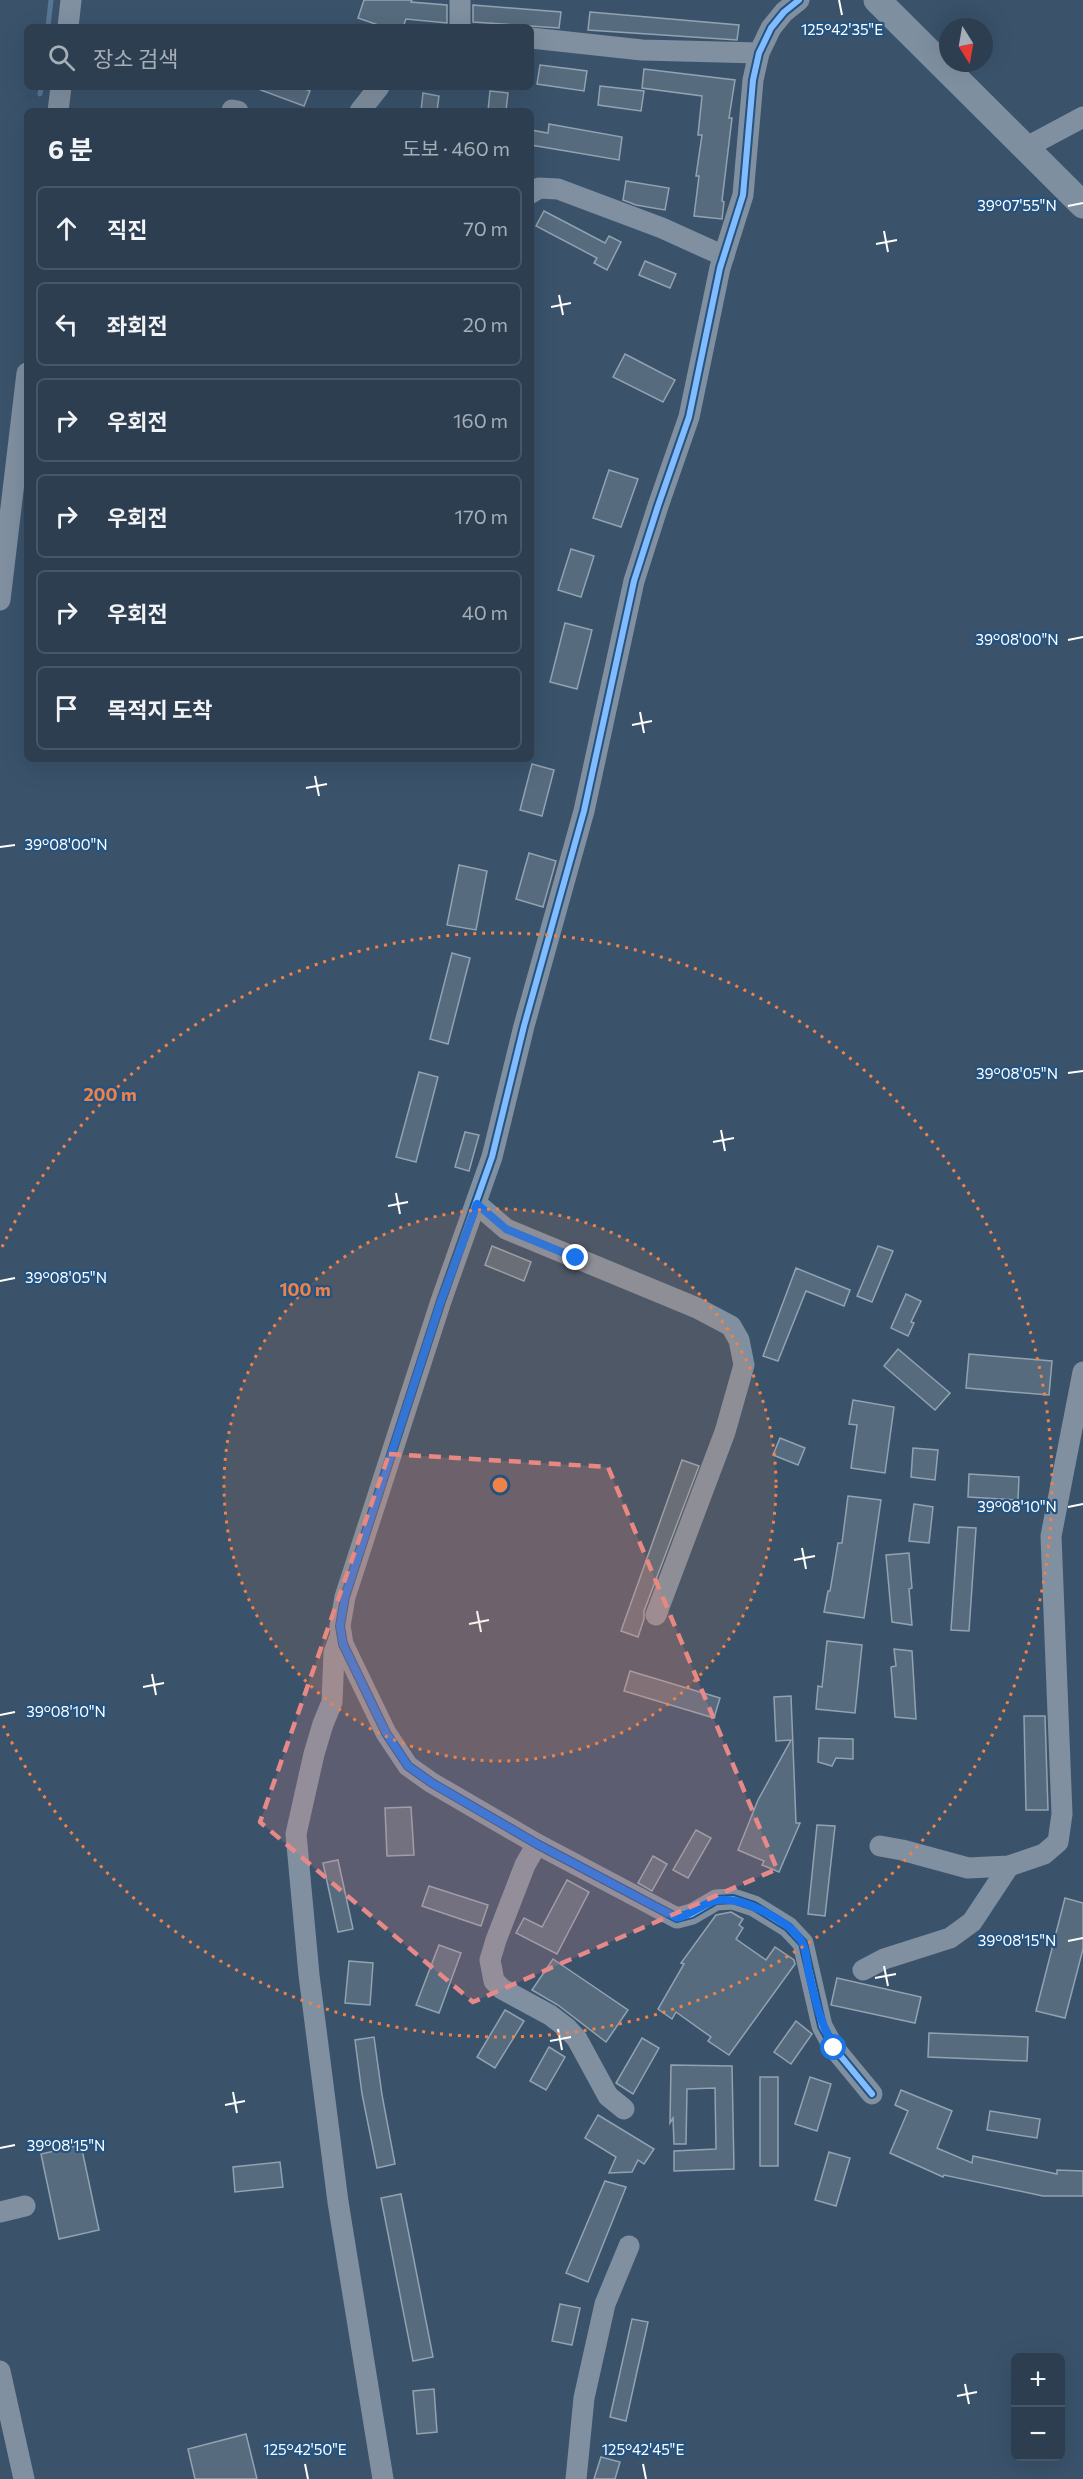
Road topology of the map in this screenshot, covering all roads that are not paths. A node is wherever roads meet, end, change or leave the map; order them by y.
1 (71, 0) edge
2 (460, 0) edge
3 (799, 0) edge
4 (878, 0) edge
5 (68, 24) edge
6 (460, 24) edge
7 (534, 38) edge
8 (759, 53) junction
9 (61, 90) edge
10 (377, 90) edge
11 (58, 108) edge
12 (362, 108) edge
13 (1083, 117) edge
14 (1025, 148) junction
15 (534, 191) edge
16 (1083, 205) edge
17 (724, 256) junction
18 (24, 398) edge
19 (0, 600) edge
20 (477, 1204) junction
21 (1083, 1372) edge
22 (656, 1615) dead end
23 (342, 1634) junction
24 (537, 1844) junction
25 (880, 1846) dead end
26 (1009, 1866) junction
27 (863, 1970) dead end
28 (872, 2094) dead end
29 (624, 2109) dead end
30 (25, 2206) dead end
31 (0, 2212) edge
32 (629, 2246) dead end
33 (0, 2371) edge
34 (24, 2479) edge
35 (383, 2479) edge
36 (576, 2479) edge

1 - 5 street
2 - 6 street
3 - 8 street
4 - 14 main road
7 - 8 street
8 - 17 street
9 - 11 street
10 - 12 street
13 - 14 street
14 - 16 main road
15 - 17 street
17 - 20 street
18 - 19 street
20 - 22 street
20 - 23 street
21 - 26 street
23 - 24 street
23 - 35 street
24 - 28 street
24 - 29 street
25 - 26 street
26 - 27 street
30 - 31 street
32 - 36 street
33 - 34 street

